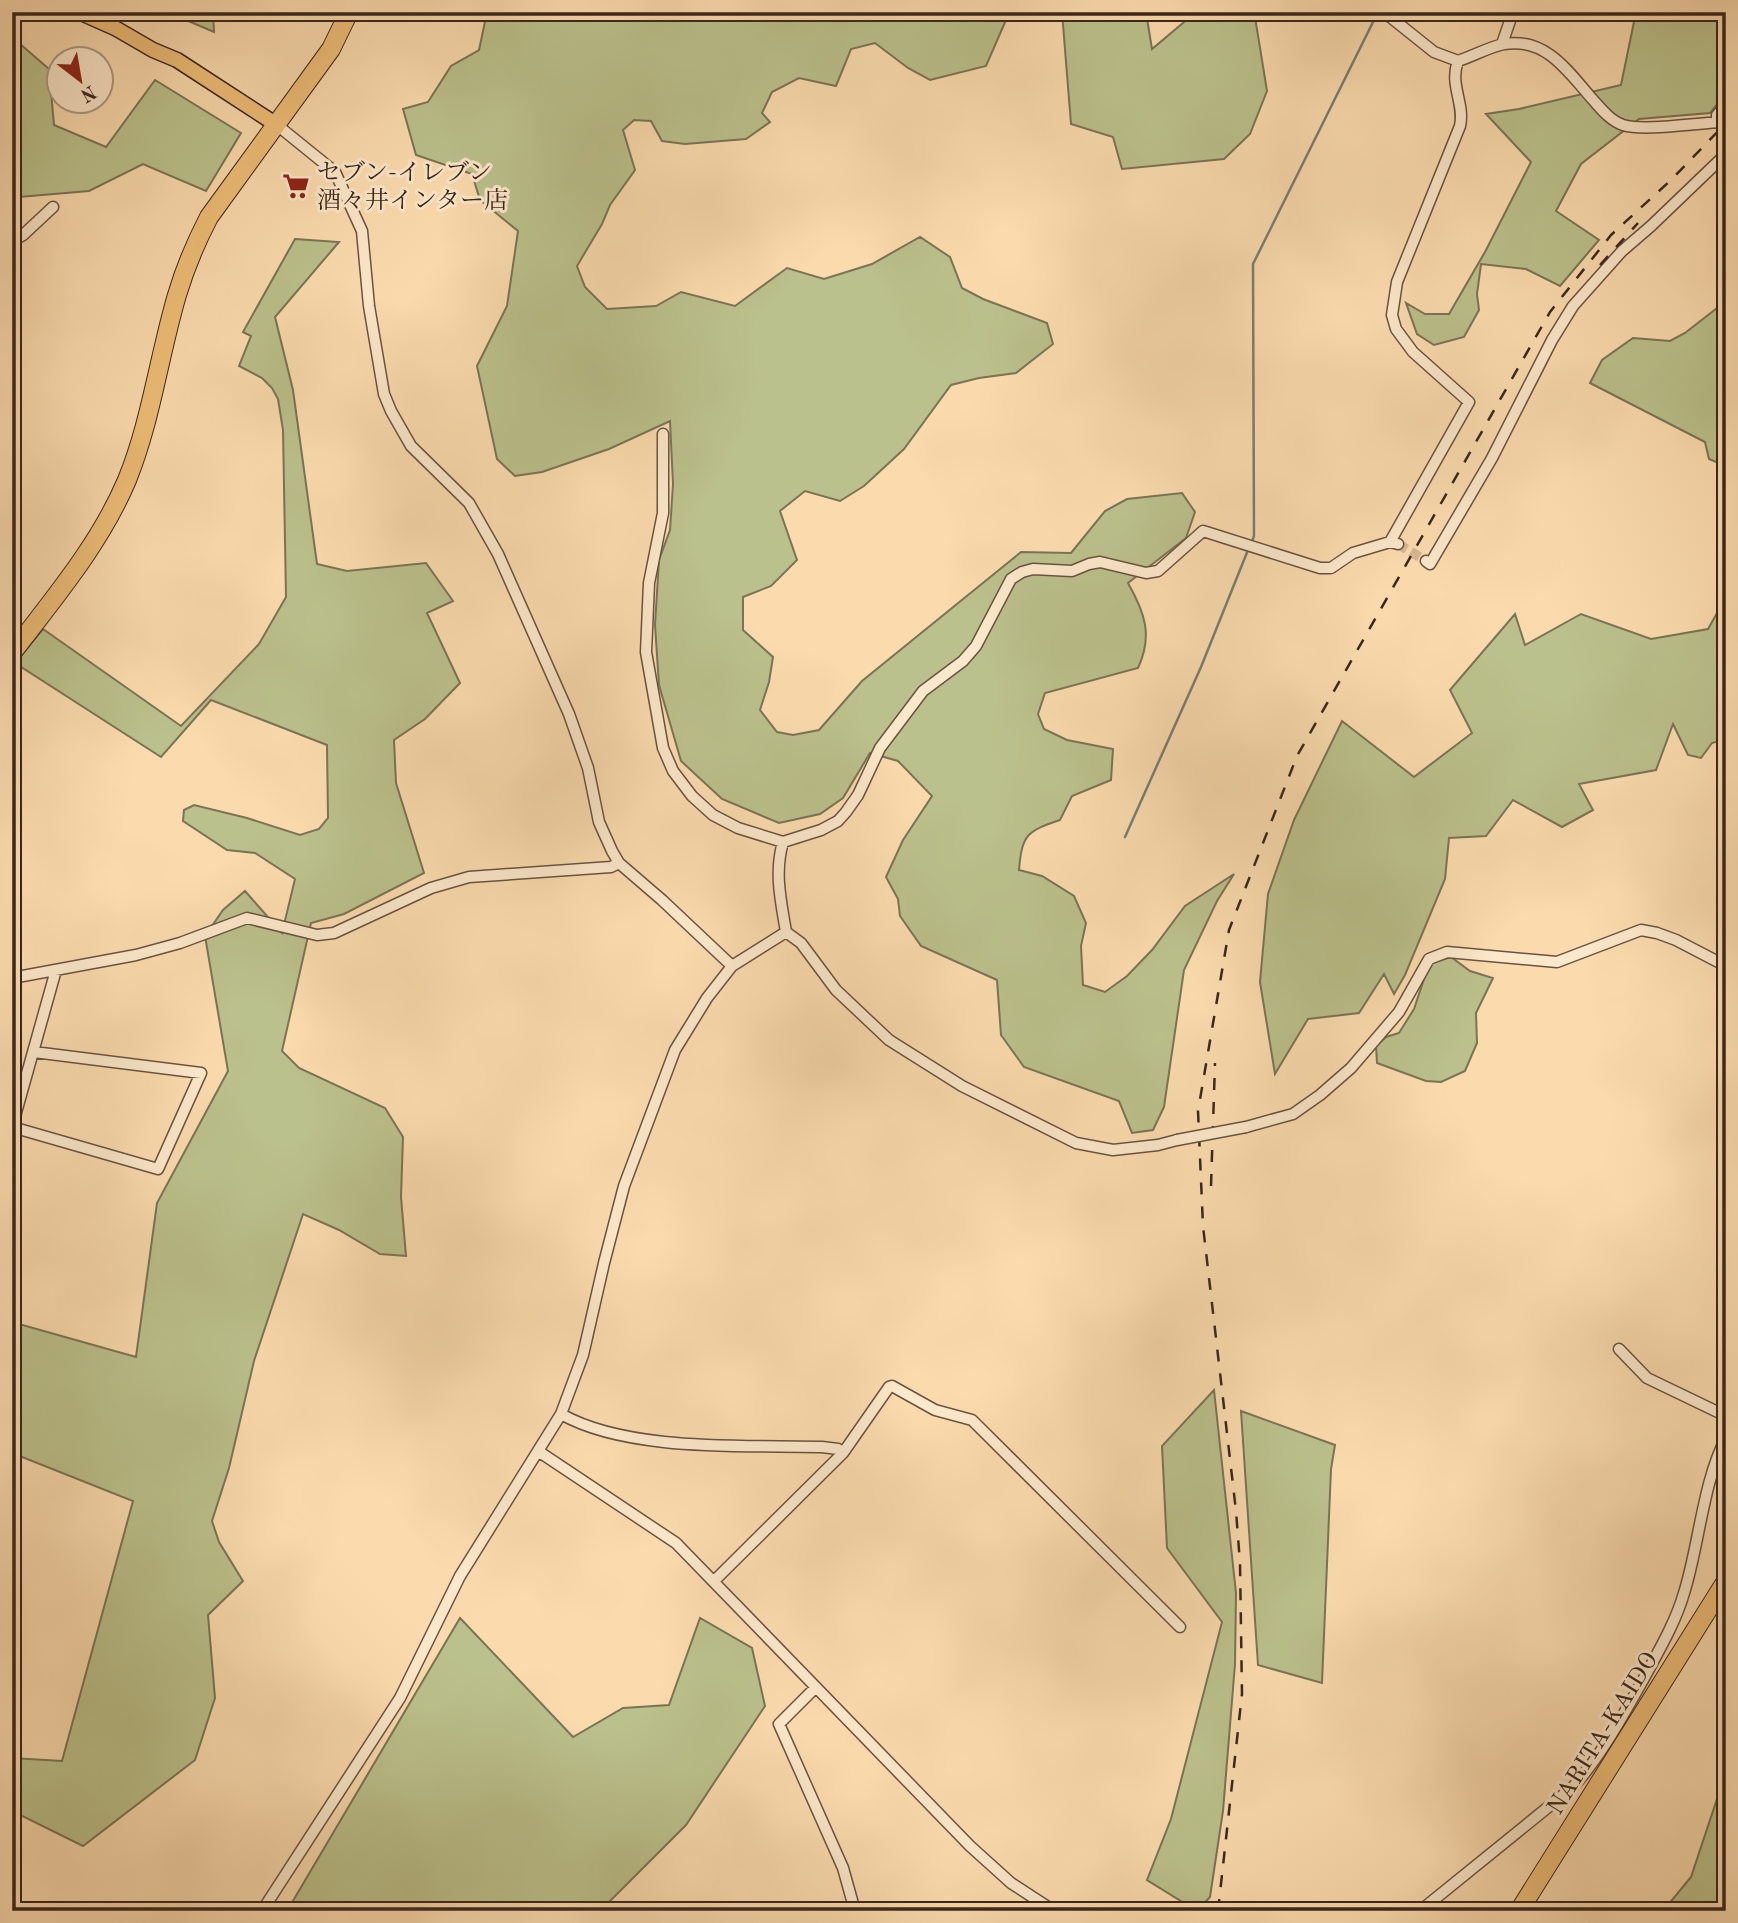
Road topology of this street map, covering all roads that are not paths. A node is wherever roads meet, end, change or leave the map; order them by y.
1 (79, 12) edge
2 (349, 12) edge
3 (1384, 12) edge
4 (1513, 12) edge
5 (1502, 44) junction
6 (1458, 61) junction
7 (1726, 105) edge
8 (1721, 122) edge
9 (277, 125) junction
10 (1726, 154) edge
11 (53, 206) dead end
12 (12, 241) edge
13 (663, 434) dead end
14 (1426, 561) dead end
15 (12, 653) edge
16 (783, 842) junction
17 (619, 863) junction
18 (786, 932) junction
19 (732, 966) junction
20 (1726, 966) edge
21 (56, 970) junction
22 (12, 978) edge
23 (34, 1052) junction
24 (12, 1127) edge
25 (1619, 1349) dead end
26 (561, 1414) junction
27 (1726, 1416) edge
28 (1726, 1438) edge
29 (538, 1451) junction
30 (844, 1453) junction
31 (713, 1581) junction
32 (1726, 1581) edge
33 (1180, 1627) dead end
34 (815, 1688) junction
35 (262, 1911) edge
36 (855, 1911) edge
37 (1054, 1911) edge
38 (1420, 1911) edge
39 (1519, 1911) edge

1 - 9 main road
2 - 9 highway
3 - 6 street
4 - 5 street
5 - 6 street
5 - 8 street
6 - 16 street
7 - 8 street
9 - 15 highway
9 - 17 street
10 - 14 street
11 - 12 street
13 - 16 street
16 - 18 street
17 - 19 street
17 - 21 street
18 - 19 street
18 - 20 street, bridge
19 - 26 street
21 - 22 street
21 - 23 street
23 - 24 street
23 - 24 street
25 - 27 street
26 - 29 street
26 - 30 street
28 - 38 street
29 - 31 street
29 - 35 street
30 - 31 street
30 - 33 street
31 - 34 street
32 - 39 highway, NARITA-KAIDO
34 - 36 street
34 - 37 street

